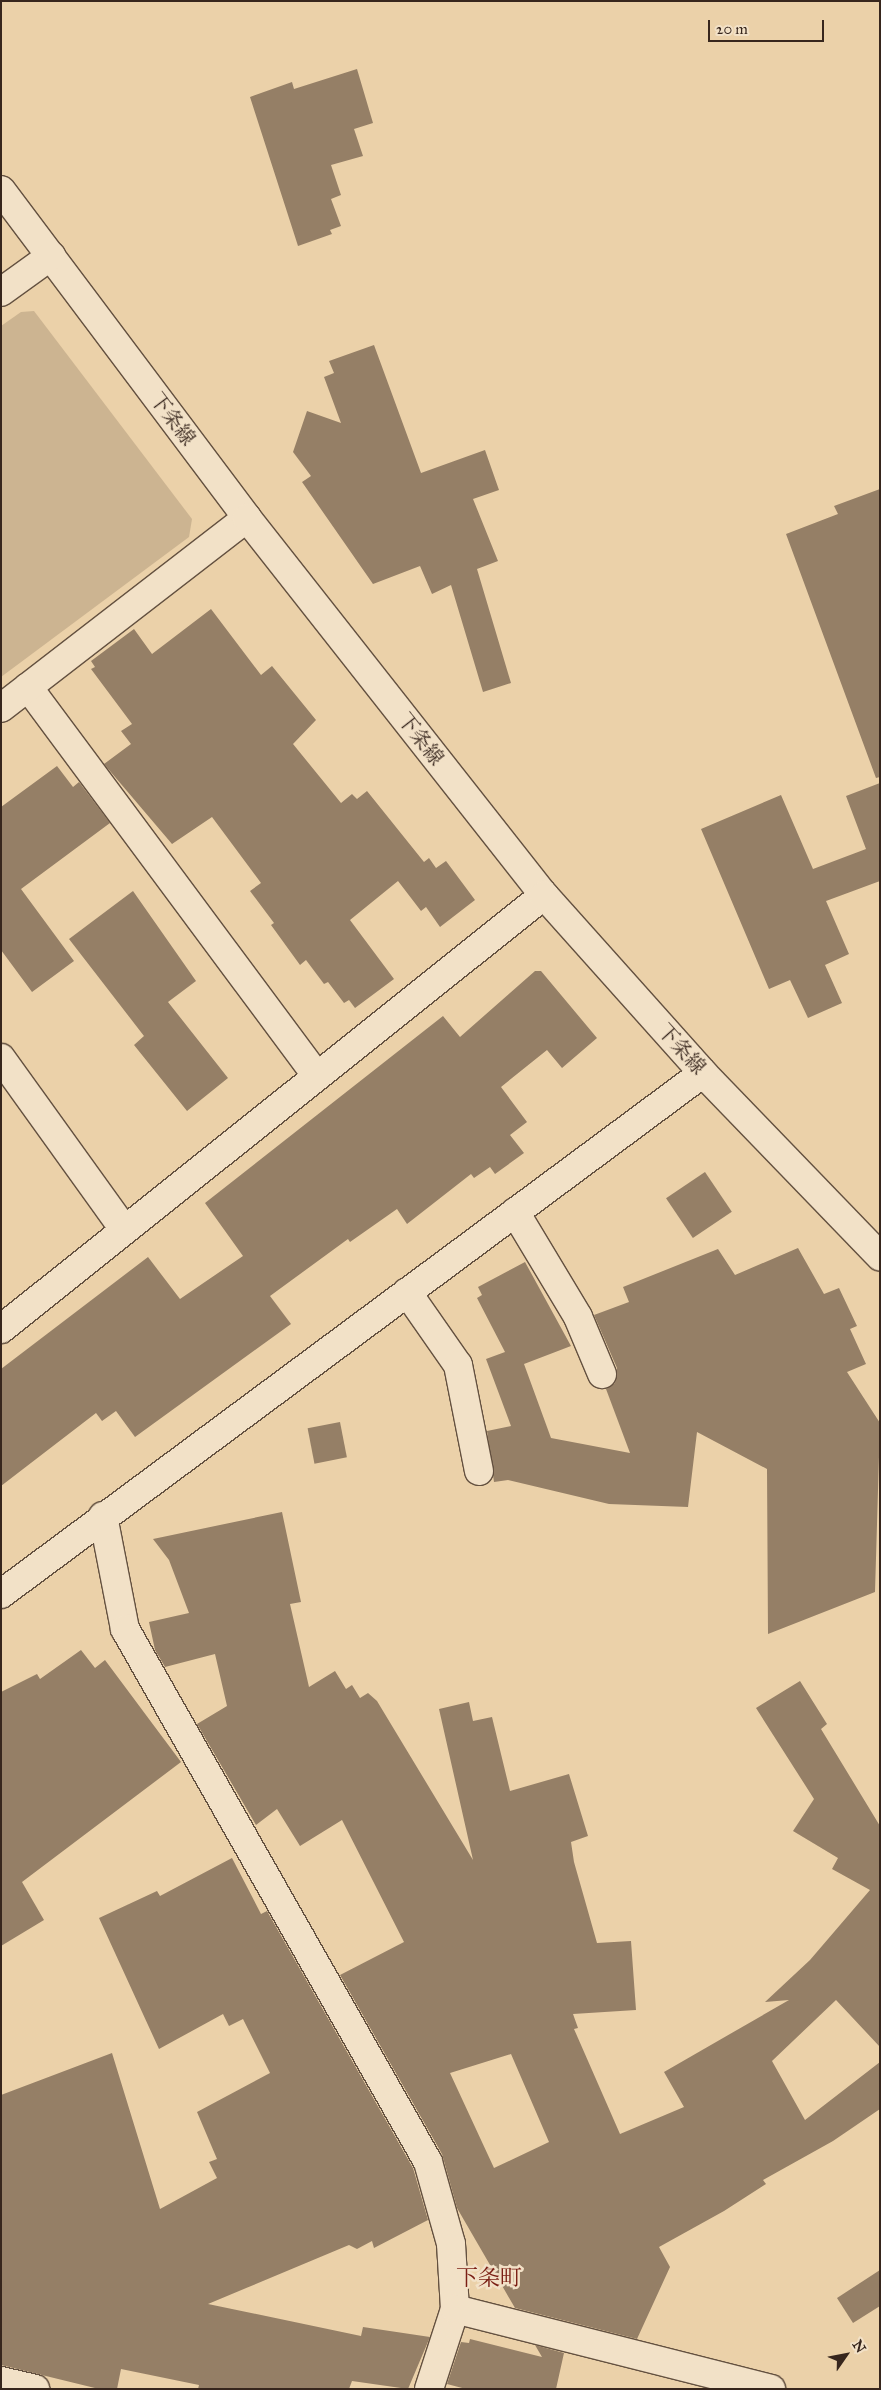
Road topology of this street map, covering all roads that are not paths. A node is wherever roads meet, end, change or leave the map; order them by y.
1 (1, 190) edge
2 (51, 256) junction
3 (1, 292) edge
4 (247, 518) junction
5 (28, 687) junction
6 (1, 708) edge
7 (544, 895) junction
8 (1, 1058) edge
9 (703, 1073) junction
10 (317, 1076) junction
11 (515, 1212) junction
12 (124, 1229) junction
13 (880, 1256) edge
14 (407, 1292) junction
15 (1, 1329) edge
16 (602, 1374) dead end
17 (479, 1471) dead end
18 (103, 1516) junction
19 (1, 1594) edge
20 (455, 2309) junction
21 (1, 2381) edge
22 (35, 2389) edge
23 (429, 2389) edge
24 (771, 2389) edge

1 - 2 street, 下条線
2 - 3 street
2 - 4 street, 下条線
4 - 5 street
4 - 7 street, 下条線
5 - 6 street
5 - 10 street
7 - 9 street, 下条線
7 - 10 street
8 - 12 street
9 - 11 street
9 - 13 street, 下条線
10 - 12 street
11 - 14 street
11 - 16 street
12 - 15 street
14 - 17 street
14 - 18 street
18 - 19 street
18 - 20 street
20 - 23 street
20 - 24 street
21 - 22 street

